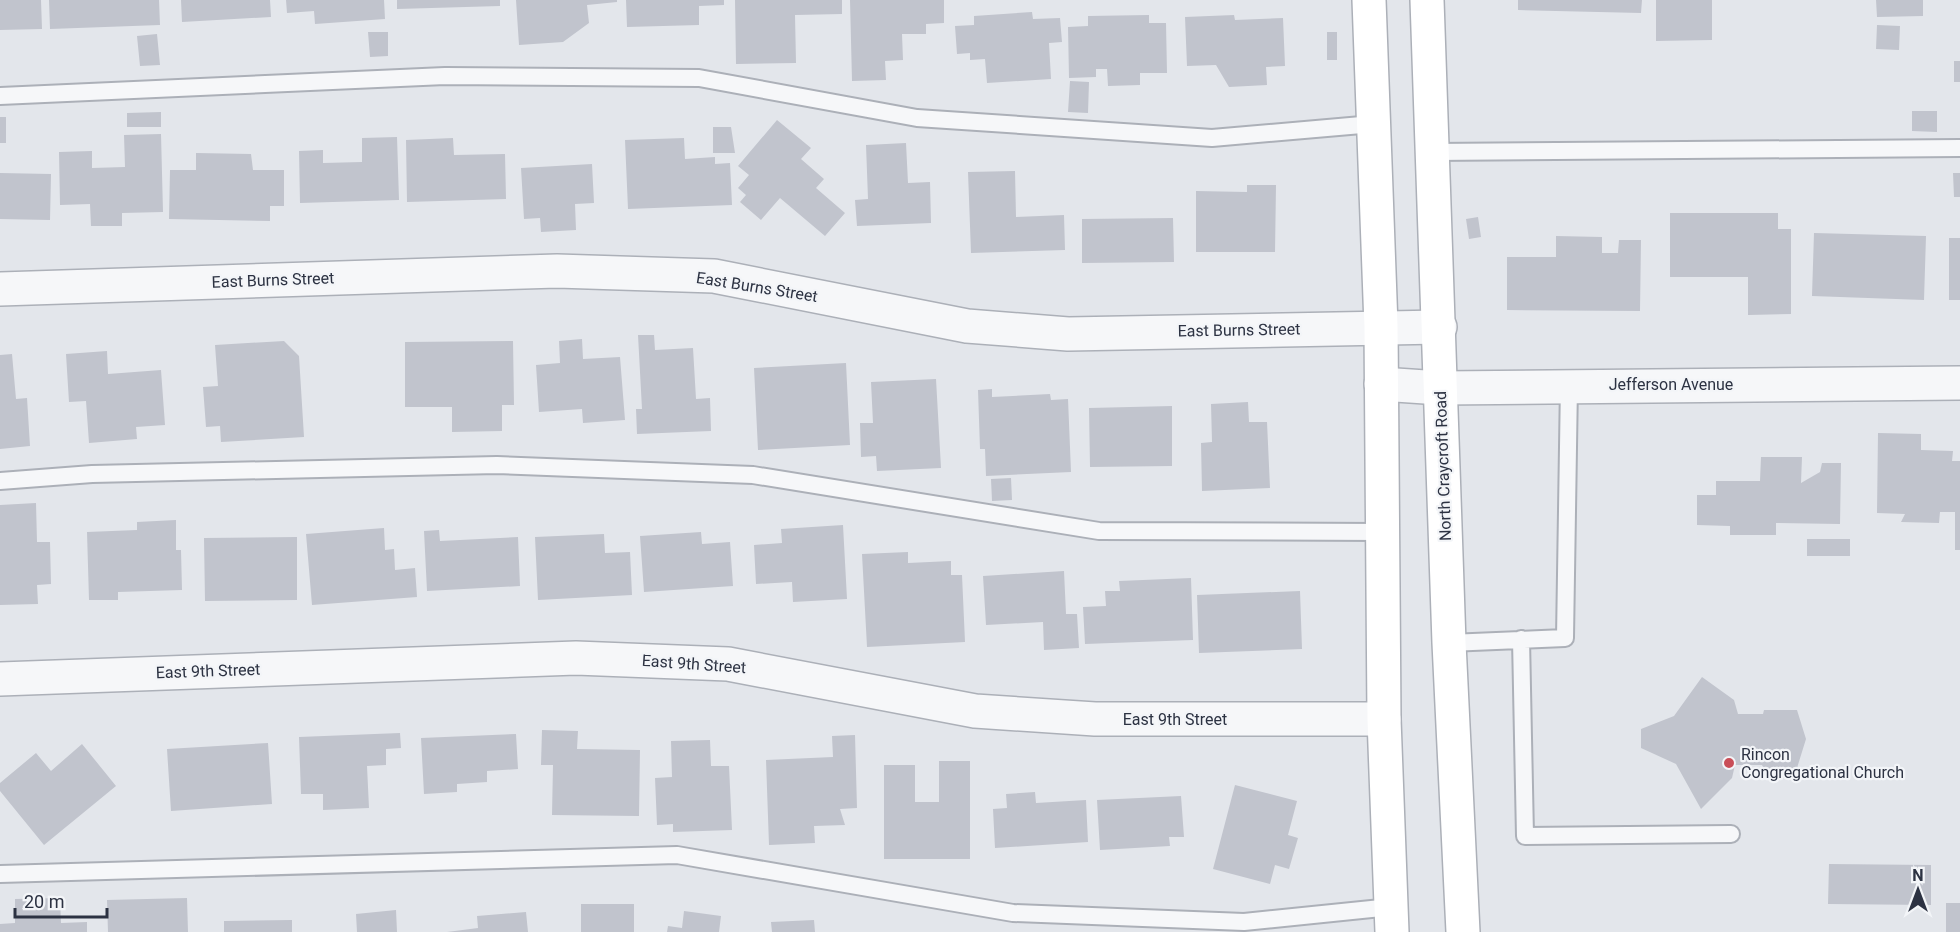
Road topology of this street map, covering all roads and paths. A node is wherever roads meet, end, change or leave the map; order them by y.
1 (1369, 0) edge
2 (1427, 0) edge
3 (0, 96) edge
4 (1373, 124) junction
5 (1960, 148) edge
6 (1433, 152) junction
7 (0, 289) edge
8 (1381, 326) junction
9 (1440, 327) junction
10 (1960, 383) edge
11 (1382, 384) junction
12 (1569, 384) junction
13 (1440, 387) junction
14 (0, 482) edge
15 (1382, 532) junction
16 (1521, 639) junction
17 (1449, 643) junction
18 (0, 679) edge
19 (1384, 719) junction
20 (1731, 834) dead end
21 (0, 874) edge
22 (1391, 920) edge
23 (1463, 932) edge

1 - 4 main road
2 - 6 main road, North Craycroft Road
3 - 4 lane
4 - 8 main road
5 - 6 lane
6 - 9 main road, North Craycroft Road
7 - 8 street, East Burns Street
8 - 9 street, East Burns Street
8 - 11 main road
9 - 13 main road, North Craycroft Road
10 - 12 street, Jefferson Avenue
11 - 13 street, Jefferson Avenue
11 - 15 main road
12 - 13 street, Jefferson Avenue
12 - 16 lane
13 - 17 main road, North Craycroft Road
14 - 15 lane
15 - 19 main road
16 - 17 lane
16 - 20 lane
17 - 23 main road, North Craycroft Road
18 - 19 street, East 9th Street
19 - 22 main road
21 - 22 lane

